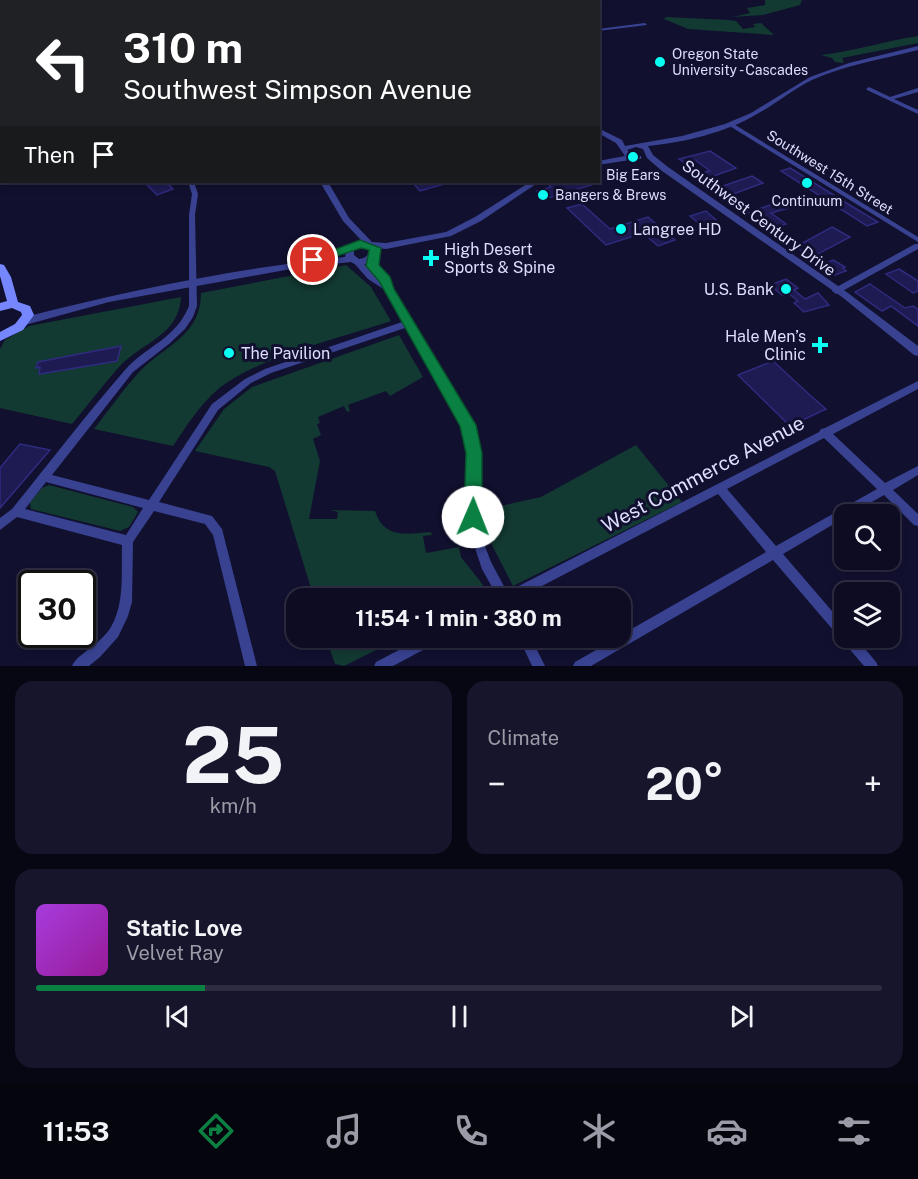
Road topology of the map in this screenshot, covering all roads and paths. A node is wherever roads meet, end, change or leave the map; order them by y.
1 (643, 24) dead end
2 (600, 32) edge
3 (918, 48) edge
4 (868, 89) dead end
5 (918, 90) edge
6 (889, 99) junction
7 (918, 112) edge
8 (730, 124) junction
9 (600, 127) edge
10 (600, 128) edge
11 (673, 140) junction
12 (637, 145) junction
13 (624, 149) junction
14 (648, 153) junction
15 (635, 157) junction
16 (600, 160) edge
17 (600, 161) edge
18 (665, 169) junction
19 (191, 183) edge
20 (325, 183) edge
21 (534, 183) edge
22 (346, 219) junction
23 (918, 240) edge
24 (412, 243) junction
25 (371, 245) junction
26 (918, 246) edge
27 (352, 254) junction
28 (373, 258) junction
29 (0, 267) edge
30 (193, 284) junction
31 (388, 289) junction
32 (836, 291) junction
33 (13, 304) junction
34 (0, 306) edge
35 (26, 315) junction
36 (409, 323) junction
37 (1, 337) edge
38 (918, 352) edge
39 (918, 385) edge
40 (824, 432) junction
41 (918, 470) edge
42 (44, 477) junction
43 (720, 489) junction
44 (884, 489) junction
45 (152, 504) junction
46 (16, 512) junction
47 (918, 521) edge
48 (0, 525) edge
49 (128, 541) junction
50 (775, 551) junction
51 (500, 588) edge
52 (526, 588) edge
53 (834, 622) edge
54 (415, 648) edge
55 (530, 648) edge
56 (857, 648) edge
57 (78, 666) edge
58 (251, 666) edge
59 (380, 666) edge
60 (539, 666) edge
61 (579, 666) edge
62 (872, 666) edge

1 - 2 street
3 - 8 street
4 - 6 street
5 - 6 street
6 - 7 street
8 - 11 street
8 - 23 street, Southwest 15th Street
9 - 12 street
10 - 13 street
11 - 12 street
11 - 14 street
12 - 13 street
12 - 14 street, Southwest Century Drive
13 - 15 street, Southwest Century Drive
13 - 16 street
14 - 15 street
14 - 18 street, Southwest Century Drive
15 - 17 street
15 - 18 street, Southwest Century Drive
18 - 32 street, Southwest Century Drive
19 - 30 street
20 - 22 street
21 - 24 street
22 - 25 street
22 - 27 street
24 - 25 street
24 - 28 street
25 - 27 street
25 - 28 street
26 - 32 street
27 - 28 street
27 - 30 street
27 - 31 street
28 - 31 street
29 - 33 main road
30 - 35 street
30 - 42 street
31 - 36 street
32 - 38 street, Southwest Century Drive
33 - 34 main road
33 - 35 main road
35 - 37 main road
36 - 45 street
36 - 51 street
39 - 40 street, West Commerce Avenue
40 - 43 street, West Commerce Avenue
40 - 44 street
41 - 44 street
42 - 45 street
42 - 46 street
43 - 50 street
43 - 52 street, West Commerce Avenue
44 - 47 street
44 - 50 street
45 - 49 street
45 - 58 street
46 - 48 street
46 - 49 street
49 - 57 street
50 - 53 street
50 - 61 street
54 - 59 street
55 - 60 street
56 - 62 street

